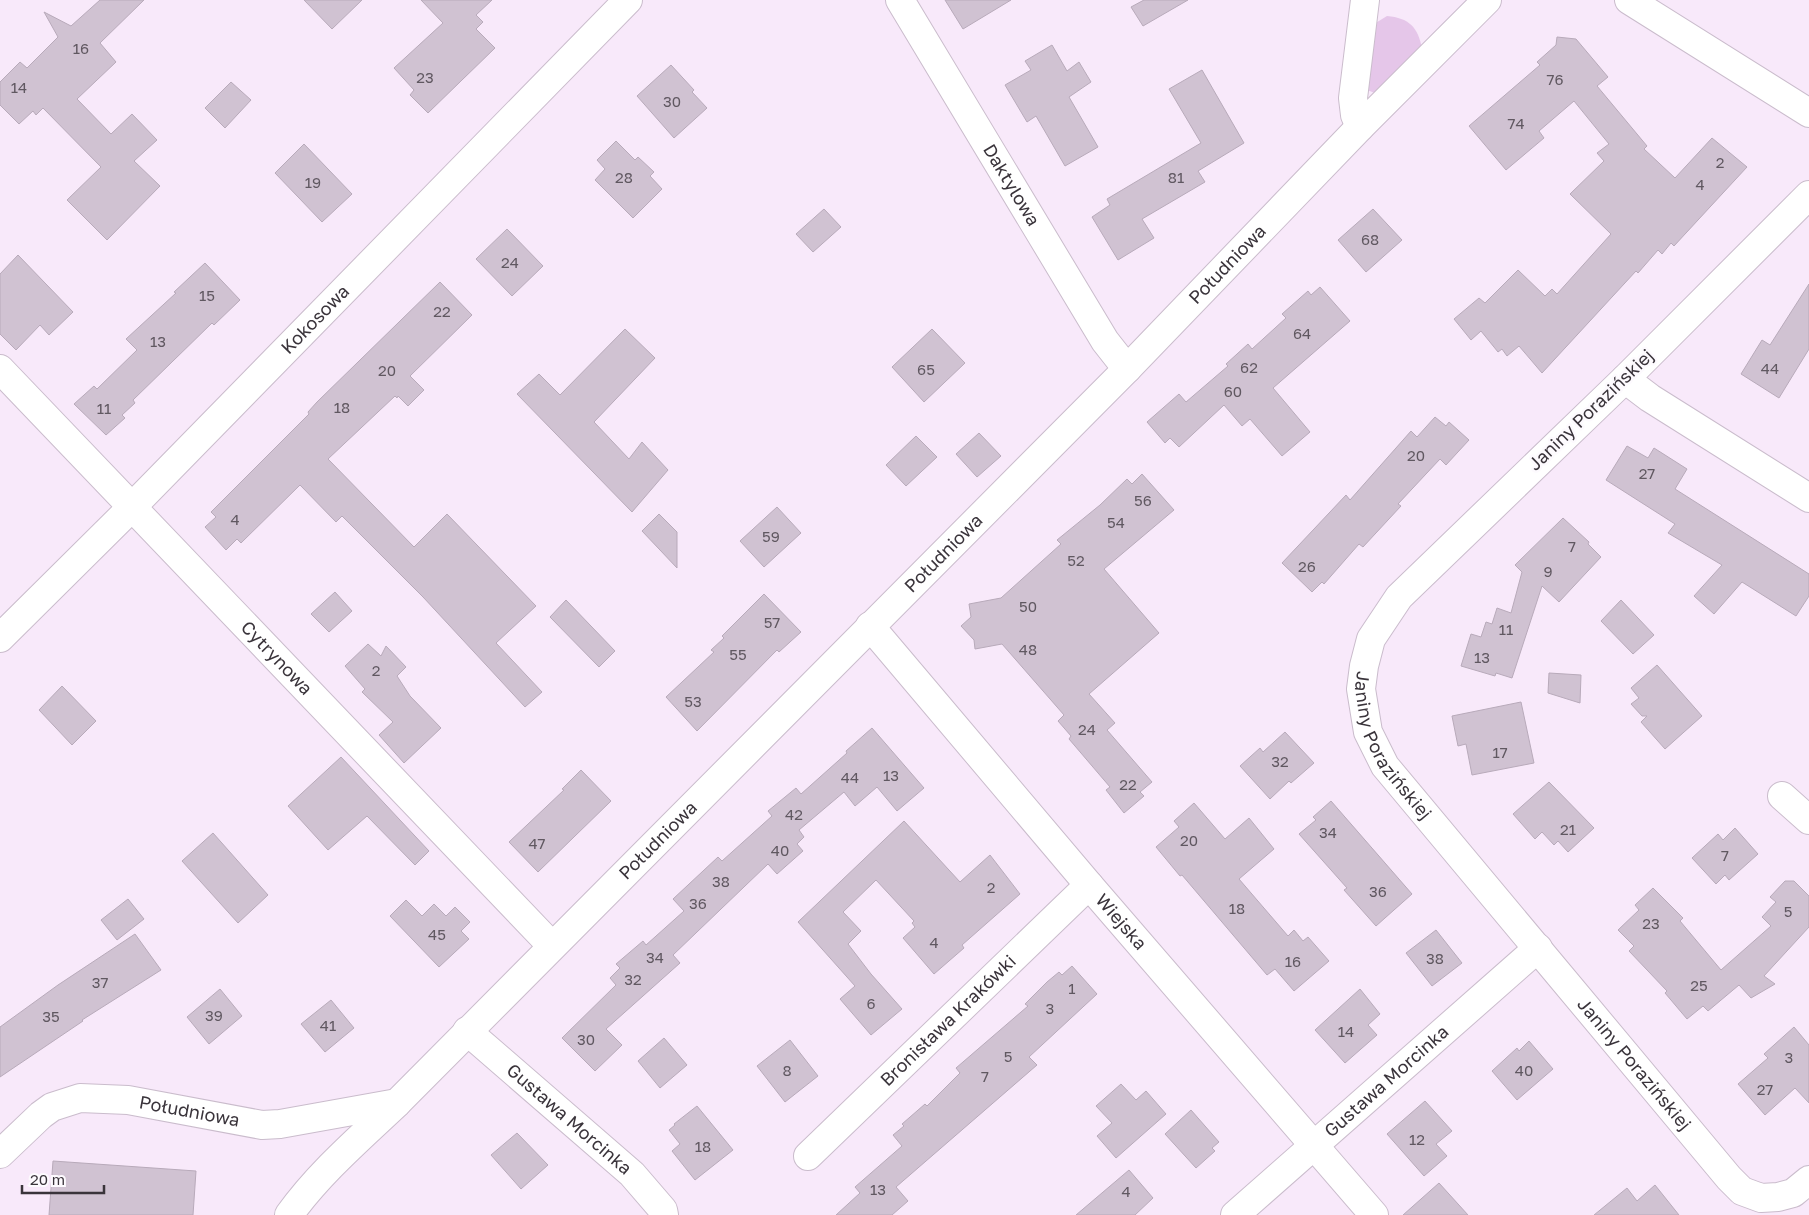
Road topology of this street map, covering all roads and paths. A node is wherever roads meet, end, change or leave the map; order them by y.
1 (628, 0) edge
2 (900, 0) edge
3 (1365, 0) edge
4 (1487, 0) edge
5 (1629, 0) edge
6 (1809, 113) edge
7 (1360, 127) junction
8 (1809, 195) edge
9 (0, 369) edge
10 (1127, 369) junction
11 (1625, 379) junction
12 (1809, 498) edge
13 (132, 507) junction
14 (870, 626) junction
15 (0, 638) edge
16 (1782, 796) dead end
17 (1809, 820) edge
18 (1089, 885) junction
19 (552, 946) junction
20 (1538, 948) junction
21 (467, 1031) junction
22 (397, 1103) junction
23 (1314, 1144) junction
24 (0, 1154) edge
25 (808, 1156) dead end
26 (1809, 1180) edge
27 (289, 1215) edge
28 (664, 1215) edge
29 (1235, 1215) edge
30 (1374, 1215) edge

1 - 13 street, Kokosowa
2 - 10 street, Daktylowa
3 - 7 street
4 - 7 street, Południowa
5 - 6 street
7 - 10 street, Południowa
8 - 11 street, Janiny Porazińskiej
9 - 13 street, Cytrynowa
10 - 14 street, Południowa
11 - 12 street
11 - 20 street, Janiny Porazińskiej
13 - 15 street, Kokosowa
13 - 19 street, Cytrynowa
14 - 18 street, Wiejska
14 - 19 street, Południowa
16 - 17 street
18 - 23 street, Wiejska
18 - 25 street, Bronisława Krakówki
19 - 21 street, Południowa
20 - 23 street, Gustawa Morcinka
20 - 26 street, Janiny Porazińskiej
21 - 22 street, Południowa
21 - 28 street, Gustawa Morcinka
22 - 24 street, Południowa
22 - 27 street, Południowa
23 - 29 street, Gustawa Morcinka
23 - 30 street, Wiejska

